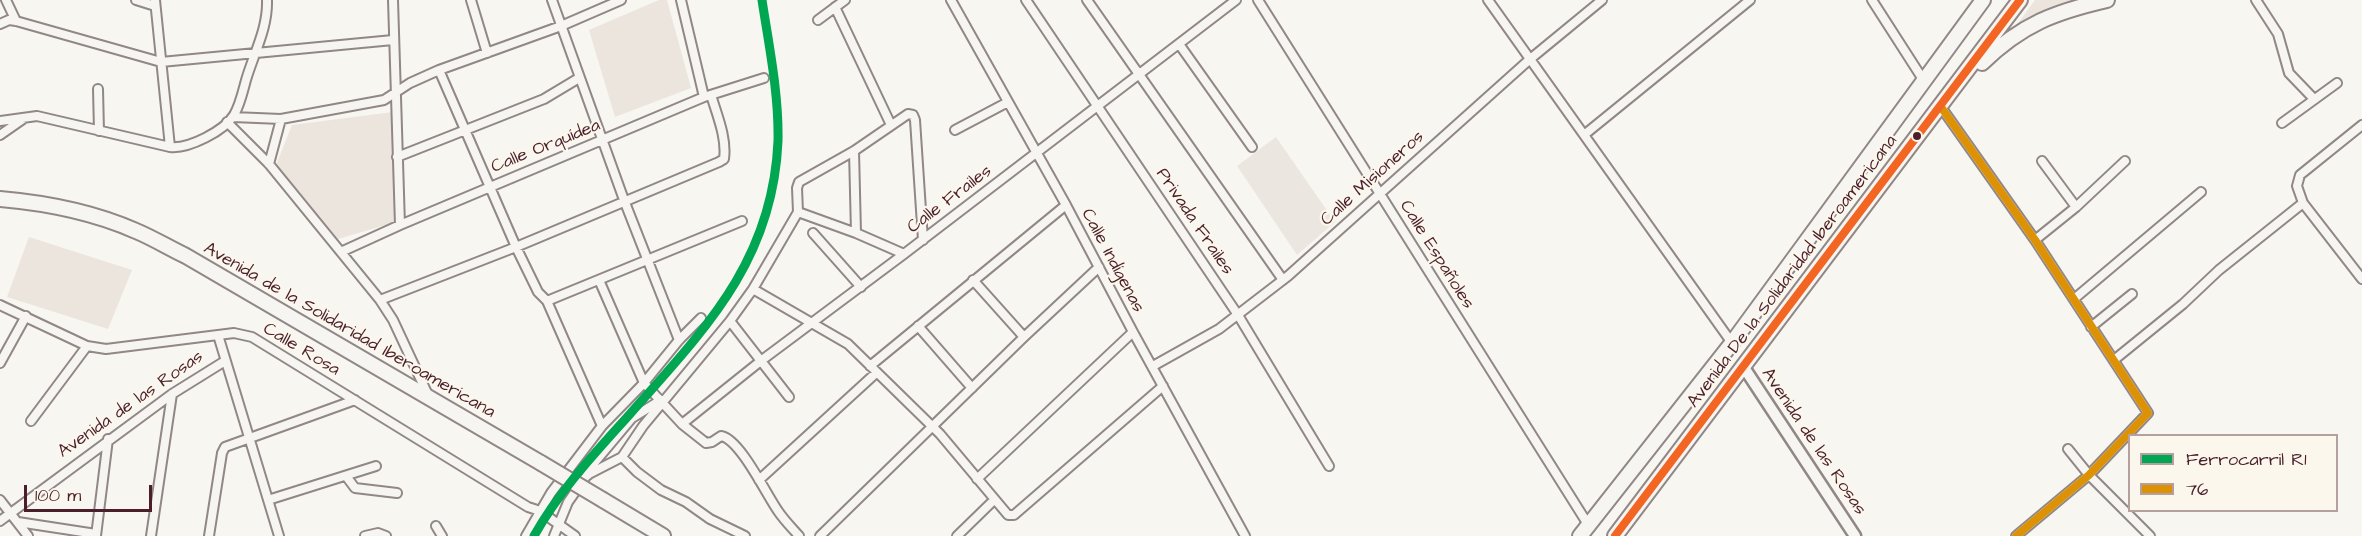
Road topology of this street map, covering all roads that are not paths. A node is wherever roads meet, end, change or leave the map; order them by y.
1 (6, 0) edge
2 (136, 0) edge
3 (267, 0) edge
4 (393, 0) edge
5 (471, 0) edge
6 (552, 0) edge
7 (621, 0) edge
8 (681, 0) edge
9 (845, 0) edge
10 (951, 0) edge
11 (1026, 0) edge
12 (1087, 0) edge
13 (1236, 0) edge
14 (1258, 0) edge
15 (1488, 0) edge
16 (1602, 0) edge
17 (1750, 0) edge
18 (1872, 0) edge
19 (1983, 0) edge
20 (2020, 0) edge
21 (2107, 0) edge
22 (2256, 0) edge
23 (155, 3) edge
24 (835, 7) junction
25 (818, 20) dead end
26 (16, 21) junction
27 (0, 24) edge
28 (561, 26) junction
29 (393, 40) junction
30 (1179, 44) junction
31 (487, 53) junction
32 (254, 54) junction
33 (1530, 60) junction
34 (162, 62) junction
35 (439, 70) junction
36 (1139, 75) junction
37 (579, 78) junction
38 (765, 78) dead end
39 (1924, 81) junction
40 (2337, 83) dead end
41 (98, 89) dead end
42 (1954, 89) junction
43 (397, 93) junction
44 (707, 96) junction
45 (2314, 99) junction
46 (1008, 102) junction
47 (1098, 106) junction
48 (1941, 106) junction
49 (25, 117) junction
50 (230, 119) junction
51 (281, 119) junction
52 (0, 121) edge
53 (2282, 123) dead end
54 (891, 125) junction
55 (2362, 126) edge
56 (99, 130) junction
57 (466, 130) junction
58 (955, 130) dead end
59 (0, 135) edge
60 (1584, 135) junction
61 (602, 141) junction
62 (170, 147) junction
63 (1252, 147) dead end
64 (854, 150) junction
65 (1037, 153) junction
66 (397, 157) junction
67 (2042, 161) dead end
68 (2125, 161) dead end
69 (269, 164) junction
70 (489, 187) junction
71 (2201, 192) dead end
72 (1378, 193) junction
73 (0, 199) edge
74 (624, 200) junction
75 (2303, 203) junction
76 (1066, 205) junction
77 (2076, 207) junction
78 (798, 212) junction
79 (742, 221) dead end
80 (400, 225) junction
81 (813, 233) dead end
82 (856, 233) junction
83 (923, 240) junction
84 (2035, 240) junction
85 (516, 247) junction
86 (343, 251) junction
87 (904, 255) junction
88 (648, 260) junction
89 (1099, 267) junction
90 (2362, 279) edge
91 (599, 280) junction
92 (973, 280) junction
93 (1283, 280) junction
94 (861, 287) junction
95 (753, 289) junction
96 (2132, 294) dead end
97 (2074, 299) junction
98 (380, 300) junction
99 (547, 301) junction
100 (0, 305) edge
101 (1238, 315) junction
102 (26, 316) junction
103 (701, 318) dead end
104 (730, 321) junction
105 (813, 323) junction
106 (918, 326) junction
107 (2091, 327) junction
108 (1133, 332) junction
109 (218, 335) junction
110 (1024, 337) junction
111 (679, 340) junction
112 (1732, 343) junction
113 (87, 346) junction
114 (762, 360) junction
115 (2114, 360) junction
116 (225, 361) junction
117 (0, 363) edge
118 (870, 366) junction
119 (1153, 366) junction
120 (1743, 366) junction
121 (876, 373) junction
122 (644, 383) junction
123 (1162, 386) junction
124 (972, 388) junction
125 (172, 394) junction
126 (789, 397) dead end
127 (355, 400) junction
128 (432, 401) junction
129 (662, 401) junction
130 (31, 421) dead end
131 (682, 424) junction
132 (602, 426) junction
133 (931, 426) junction
134 (248, 439) junction
135 (108, 440) junction
136 (2068, 449) dead end
137 (622, 457) junction
138 (376, 466) dead end
139 (1329, 466) dead end
140 (587, 475) junction
141 (2089, 475) junction
142 (346, 476) junction
143 (977, 479) junction
144 (759, 480) junction
145 (397, 493) dead end
146 (0, 500) edge
147 (268, 500) junction
148 (994, 500) junction
149 (540, 511) junction
150 (11, 512) junction
151 (0, 520) edge
152 (18, 522) junction
153 (558, 523) junction
154 (436, 526) dead end
155 (1584, 531) edge
156 (96, 535) edge
157 (28, 536) edge
158 (152, 536) edge
159 (209, 536) edge
160 (279, 536) edge
161 (365, 536) edge
162 (386, 536) edge
163 (442, 536) edge
164 (526, 536) edge
165 (554, 536) edge
166 (575, 536) edge
167 (663, 536) edge
168 (745, 536) edge
169 (799, 536) edge
170 (820, 536) edge
171 (957, 536) edge
172 (1245, 536) edge
173 (1615, 536) edge
174 (1855, 536) edge
175 (2016, 536) edge
176 (2150, 536) edge

1 - 26 street
2 - 23 street
3 - 32 street
4 - 29 street
5 - 31 street
6 - 28 street
7 - 28 street
8 - 44 street
9 - 24 street
10 - 46 street, Calle Indígenas
11 - 47 street, Privada Frailes
12 - 36 street
13 - 30 street, Calle Frailes
14 - 72 street, Calle Españoles
15 - 33 street
16 - 33 street, Calle Misioneros
17 - 60 street
18 - 39 street
19 - 39 highway, Avenida De la Solidaridad Iberoamericana
20 - 42 highway, Avenida De la Solidaridad Iberoamericana
21 - 42 highway
22 - 45 street
23 - 34 street
24 - 25 street
24 - 54 street
26 - 27 street
26 - 34 street
28 - 31 street
28 - 37 street
29 - 32 street
29 - 43 street
30 - 36 street, Calle Frailes
30 - 63 street
31 - 35 street
32 - 34 street
32 - 50 street
33 - 60 street
33 - 72 street, Calle Misioneros
34 - 62 street
35 - 43 street
35 - 57 street
36 - 47 street, Calle Frailes
36 - 93 street
37 - 57 street
37 - 61 street
38 - 44 street, Calle Orquídea
39 - 112 highway, Avenida De la Solidaridad Iberoamericana
40 - 45 street
41 - 56 street
42 - 48 highway, Avenida De la Solidaridad Iberoamericana
43 - 51 street
43 - 66 street
44 - 61 street, Calle Orquídea
44 - 74 street
45 - 53 street
46 - 58 street
46 - 65 street, Calle Indígenas
47 - 65 street, Calle Frailes
47 - 101 street, Privada Frailes
48 - 84 street
48 - 120 highway, Avenida De la Solidaridad Iberoamericana
49 - 52 street
49 - 56 street
49 - 59 street
50 - 51 street
50 - 62 street
50 - 69 street
51 - 69 street
54 - 64 street
54 - 83 street
55 - 75 street
56 - 62 street
57 - 66 street
57 - 70 street
60 - 112 street
61 - 70 street, Calle Orquídea
61 - 74 street
64 - 78 street
64 - 82 street
65 - 76 street, Calle Indígenas
65 - 83 street, Calle Frailes
66 - 80 street
67 - 77 street
68 - 77 street
69 - 86 street
70 - 80 street, Calle Orquídea
70 - 85 street
71 - 97 street
72 - 93 street, Calle Misioneros
72 - 155 street, Calle Españoles
73 - 128 highway, Avenida de la Solidaridad Iberoamericana
74 - 85 street
74 - 88 street
75 - 90 street
75 - 115 street
76 - 89 street, Calle Indígenas
76 - 92 street
77 - 84 street
78 - 82 street
78 - 95 street
79 - 88 street
80 - 86 street, Calle Orquídea
81 - 94 street
82 - 87 street
83 - 87 street, Calle Frailes
84 - 97 street
85 - 98 street
85 - 99 street
86 - 98 street
87 - 94 street, Calle Frailes
88 - 91 street
88 - 111 street
89 - 108 street, Calle Indígenas
89 - 110 street
91 - 99 street
91 - 122 street
92 - 106 street
92 - 110 street
93 - 101 street, Calle Misioneros
94 - 105 street, Calle Frailes
95 - 104 street
95 - 105 street
96 - 107 street
97 - 107 street
98 - 128 street
99 - 132 street
100 - 102 street, Calle Rosa
101 - 119 street, Calle Misioneros
101 - 139 street, Privada Frailes
102 - 113 street, Calle Rosa
102 - 117 street
103 - 111 street
104 - 114 street
104 - 129 street
105 - 114 street, Calle Frailes
105 - 118 street
106 - 118 street
106 - 124 street
107 - 115 street
108 - 119 street, Calle Indígenas
108 - 143 street
109 - 113 street, Calle Rosa
109 - 116 street
109 - 127 street, Calle Rosa
110 - 124 street
111 - 122 street
112 - 155 highway, Avenida De la Solidaridad Iberoamericana
113 - 130 street
114 - 126 street
114 - 131 street, Calle Frailes
115 - 141 street
116 - 125 street, Avenida de las Rosas
116 - 134 street
118 - 121 street
119 - 123 street, Calle Indígenas
120 - 173 highway, Avenida De la Solidaridad Iberoamericana
120 - 174 street, Avenida de las Rosas
121 - 133 street
121 - 144 street
122 - 129 street
122 - 132 street
123 - 148 street
123 - 172 street, Calle Indígenas
124 - 133 street
125 - 135 street, Avenida de las Rosas
125 - 158 street
127 - 134 street
127 - 149 street, Calle Rosa
128 - 167 highway, Avenida de la Solidaridad Iberoamericana, bridge
129 - 131 street
129 - 137 street
129 - 140 street
131 - 144 street
132 - 149 street
133 - 143 street
133 - 170 street
134 - 147 street
134 - 159 street
135 - 150 street, Avenida de las Rosas
135 - 156 street
136 - 141 street
137 - 140 street
137 - 168 street
138 - 142 street
140 - 153 street
141 - 175 street
141 - 176 street
142 - 145 street
142 - 147 street
143 - 148 street
144 - 169 street
146 - 150 street
147 - 160 street
148 - 171 street
149 - 153 street, Calle Rosa
149 - 164 street
150 - 151 street, Avenida de las Rosas
150 - 152 street
152 - 156 street
152 - 157 street
153 - 165 street
153 - 166 street, Calle Rosa
154 - 163 street
161 - 162 street

